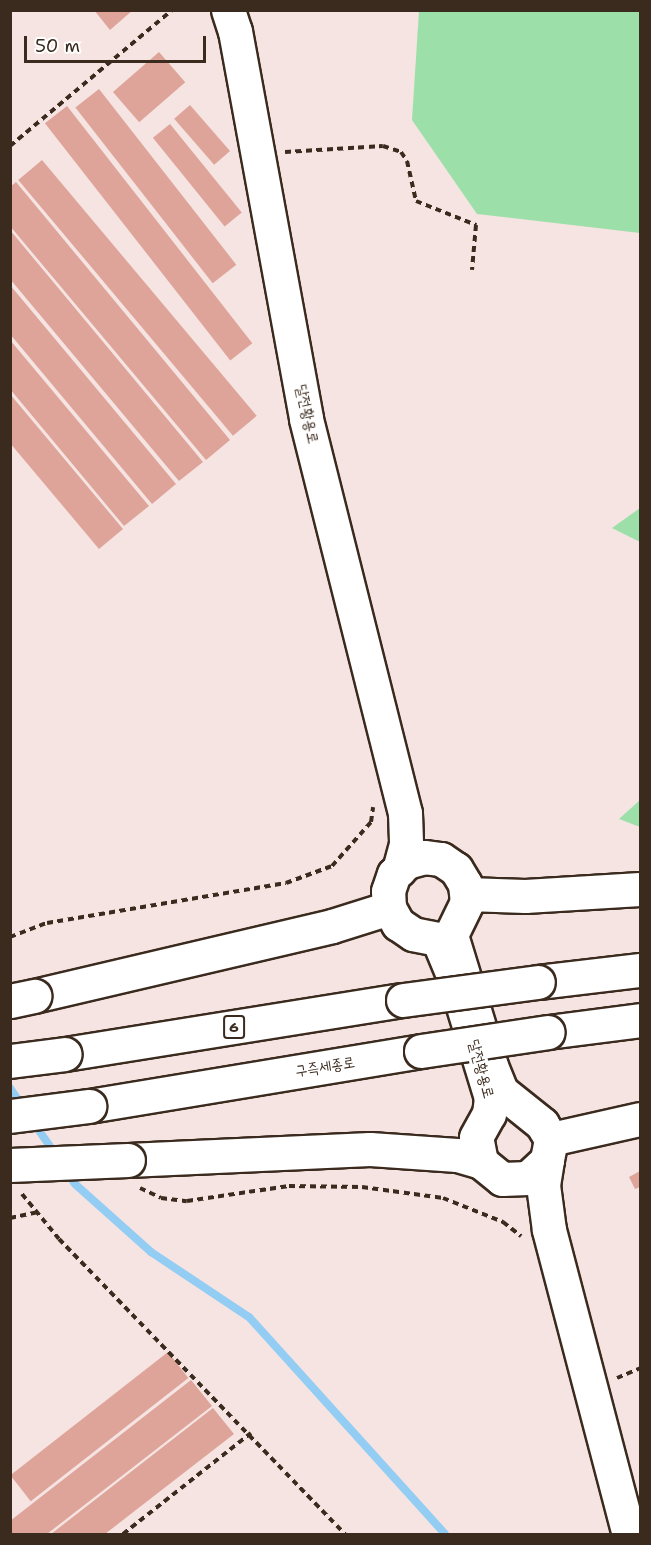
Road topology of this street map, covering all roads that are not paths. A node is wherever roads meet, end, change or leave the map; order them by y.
1 (228, 10) edge
2 (405, 813) junction
3 (441, 859) junction
4 (399, 870) junction
5 (640, 888) edge
6 (467, 894) junction
7 (389, 908) junction
8 (640, 970) edge
9 (22, 999) edge
10 (640, 1020) edge
11 (10, 1061) edge
12 (10, 1116) edge
13 (640, 1119) edge
14 (549, 1150) junction
15 (492, 1171) junction
16 (14, 1177) edge
17 (549, 1230) junction
18 (629, 1534) edge

1 - 2 main road, 달전황용로
2 - 3 main road, 달전황용로
2 - 4 main road, 달전황용로
3 - 4 main road
3 - 6 main road, 달전황용로
4 - 7 main road, 달전황용로
5 - 6 main road
6 - 14 main road, 달전황용로
7 - 9 main road
7 - 15 main road, 달전황용로
8 - 11 main road, 6, bridge
10 - 12 main road, 구즉세종로, bridge
13 - 14 main road
14 - 15 main road
14 - 17 main road
15 - 16 main road, bridge
15 - 17 main road
17 - 18 main road

